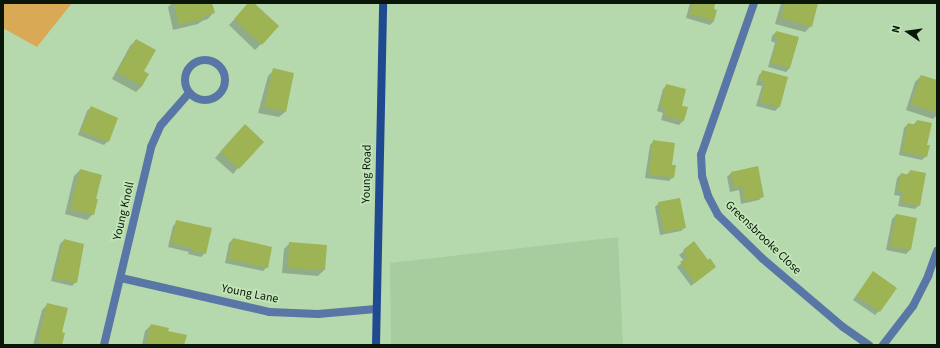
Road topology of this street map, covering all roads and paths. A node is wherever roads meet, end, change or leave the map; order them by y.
1 (383, 3) edge
2 (754, 3) edge
3 (189, 93) junction
4 (937, 251) edge
5 (121, 278) junction
6 (376, 309) junction
7 (104, 345) edge
8 (376, 345) edge
9 (869, 345) edge
10 (883, 345) edge

1 - 6 street, Young Road
2 - 9 street, Greensbrooke Close
3 - 3 street
3 - 5 street, Young Knoll
4 - 10 street
5 - 6 street, Young Lane
5 - 7 street, Young Knoll
6 - 8 street, Young Road

